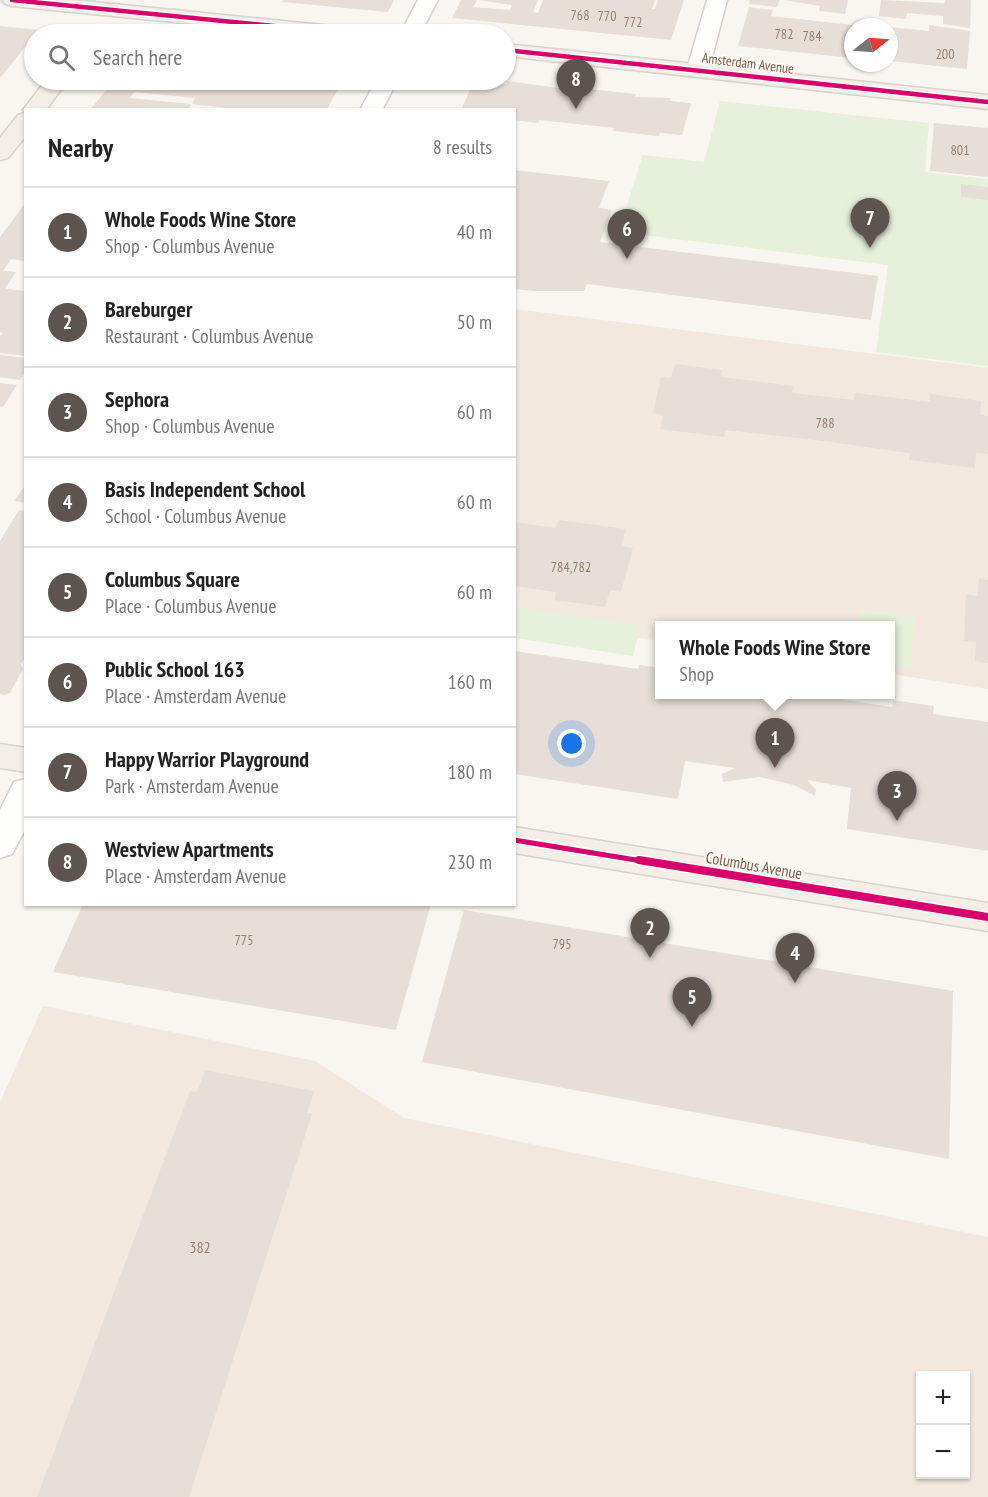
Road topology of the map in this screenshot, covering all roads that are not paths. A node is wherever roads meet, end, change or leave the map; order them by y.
1 (12, 0) edge
2 (428, 0) edge
3 (717, 0) edge
4 (114, 5) edge
5 (100, 24) edge
6 (271, 24) edge
7 (415, 24) edge
8 (516, 51) edge
9 (698, 69) junction
10 (49, 90) edge
11 (382, 90) edge
12 (988, 102) edge
13 (36, 108) edge
14 (372, 108) edge
15 (24, 123) edge
16 (0, 153) edge
17 (0, 756) edge
18 (24, 760) edge
19 (24, 795) edge
20 (516, 840) edge
21 (0, 844) edge
22 (988, 917) edge

1 - 4 main road
2 - 7 street
3 - 9 street
4 - 5 main road
4 - 6 main road
8 - 9 main road, Amsterdam Avenue
9 - 12 main road, Amsterdam Avenue
10 - 13 main road
11 - 14 street
15 - 16 main road
17 - 18 main road
19 - 21 street
20 - 22 main road, Columbus Avenue

